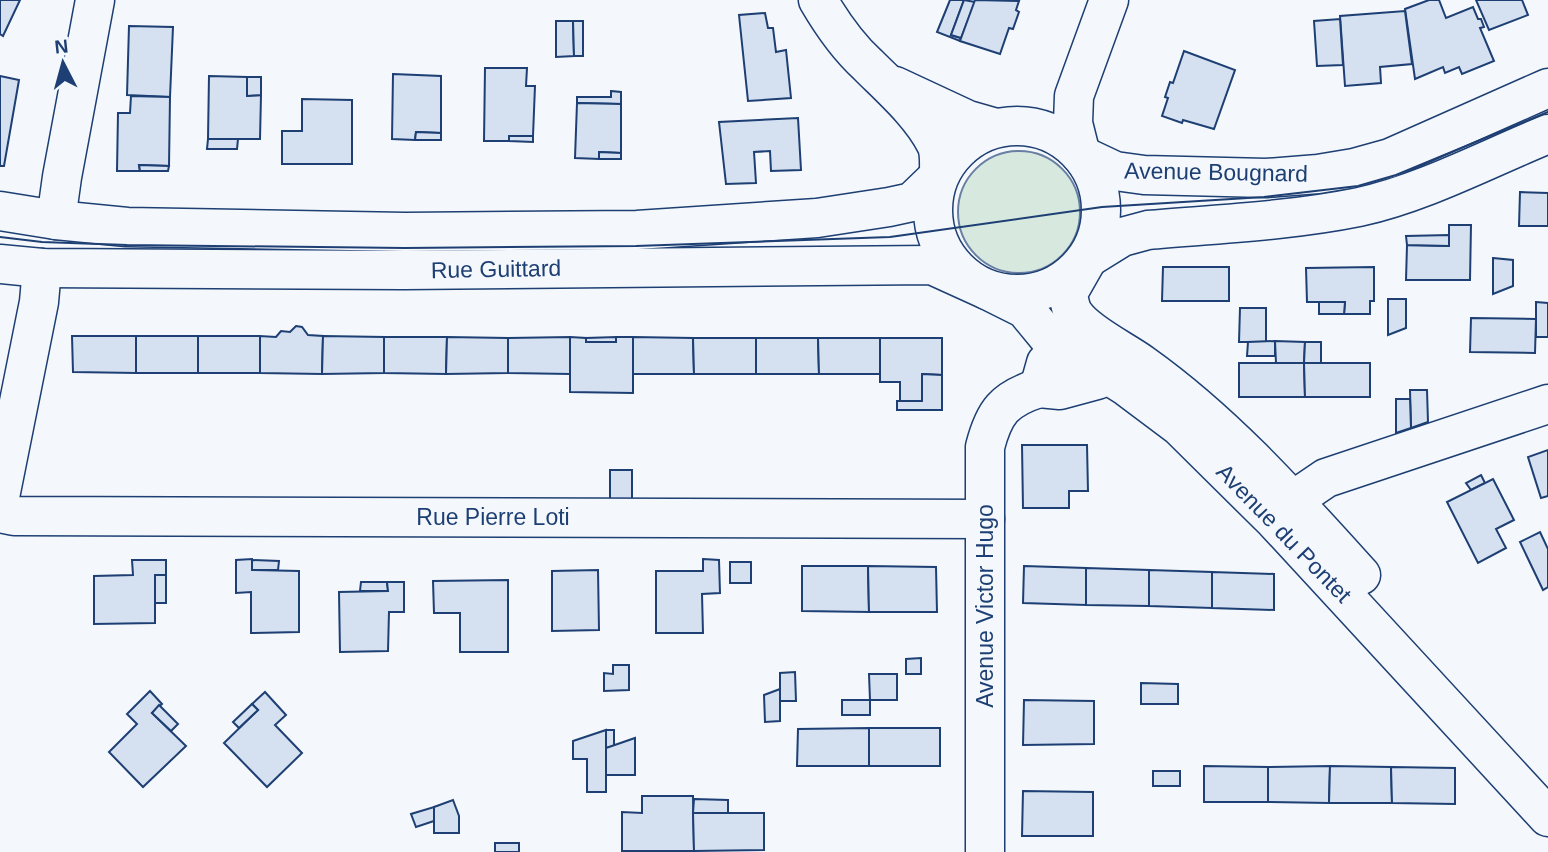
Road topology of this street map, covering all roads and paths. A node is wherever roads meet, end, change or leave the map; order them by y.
1 (95, 0) edge
2 (818, 0) edge
3 (1109, 0) edge
4 (890, 84) junction
5 (1548, 88) edge
6 (996, 128) junction
7 (1548, 134) edge
8 (1081, 155) junction
9 (939, 176) junction
10 (0, 211) edge
11 (56, 220) junction
12 (1087, 258) junction
13 (0, 264) edge
14 (42, 268) junction
15 (987, 290) junction
16 (1048, 337) junction
17 (1111, 359) junction
18 (1039, 388) junction
19 (1548, 404) edge
20 (0, 497) edge
21 (1285, 511) junction
22 (0, 513) edge
23 (985, 519) junction
24 (1548, 781) edge
25 (1548, 817) edge
26 (985, 852) edge

1 - 11 street
2 - 4 street
3 - 8 street
4 - 6 street
4 - 9 street
5 - 8 street, Avenue Bougnard
6 - 8 street
6 - 9 street
7 - 12 street, Avenue Bougnard
8 - 12 street
9 - 11 street, Rue Guittard
9 - 15 street
10 - 11 street, Rue Guittard
12 - 15 street
12 - 17 street, Avenue du Pontet
13 - 14 street, Rue Guittard
14 - 15 street, Rue Guittard
14 - 20 street
15 - 16 street, Avenue du Pontet
16 - 17 street, Avenue du Pontet
16 - 18 street
17 - 18 street, Avenue Victor Hugo
17 - 21 street, Avenue du Pontet
18 - 23 street, Avenue Victor Hugo
19 - 21 street
21 - 24 street, Avenue du Pontet
21 - 25 street, Avenue du Pontet
22 - 23 street, Rue Pierre Loti
23 - 26 street, Avenue Victor Hugo

